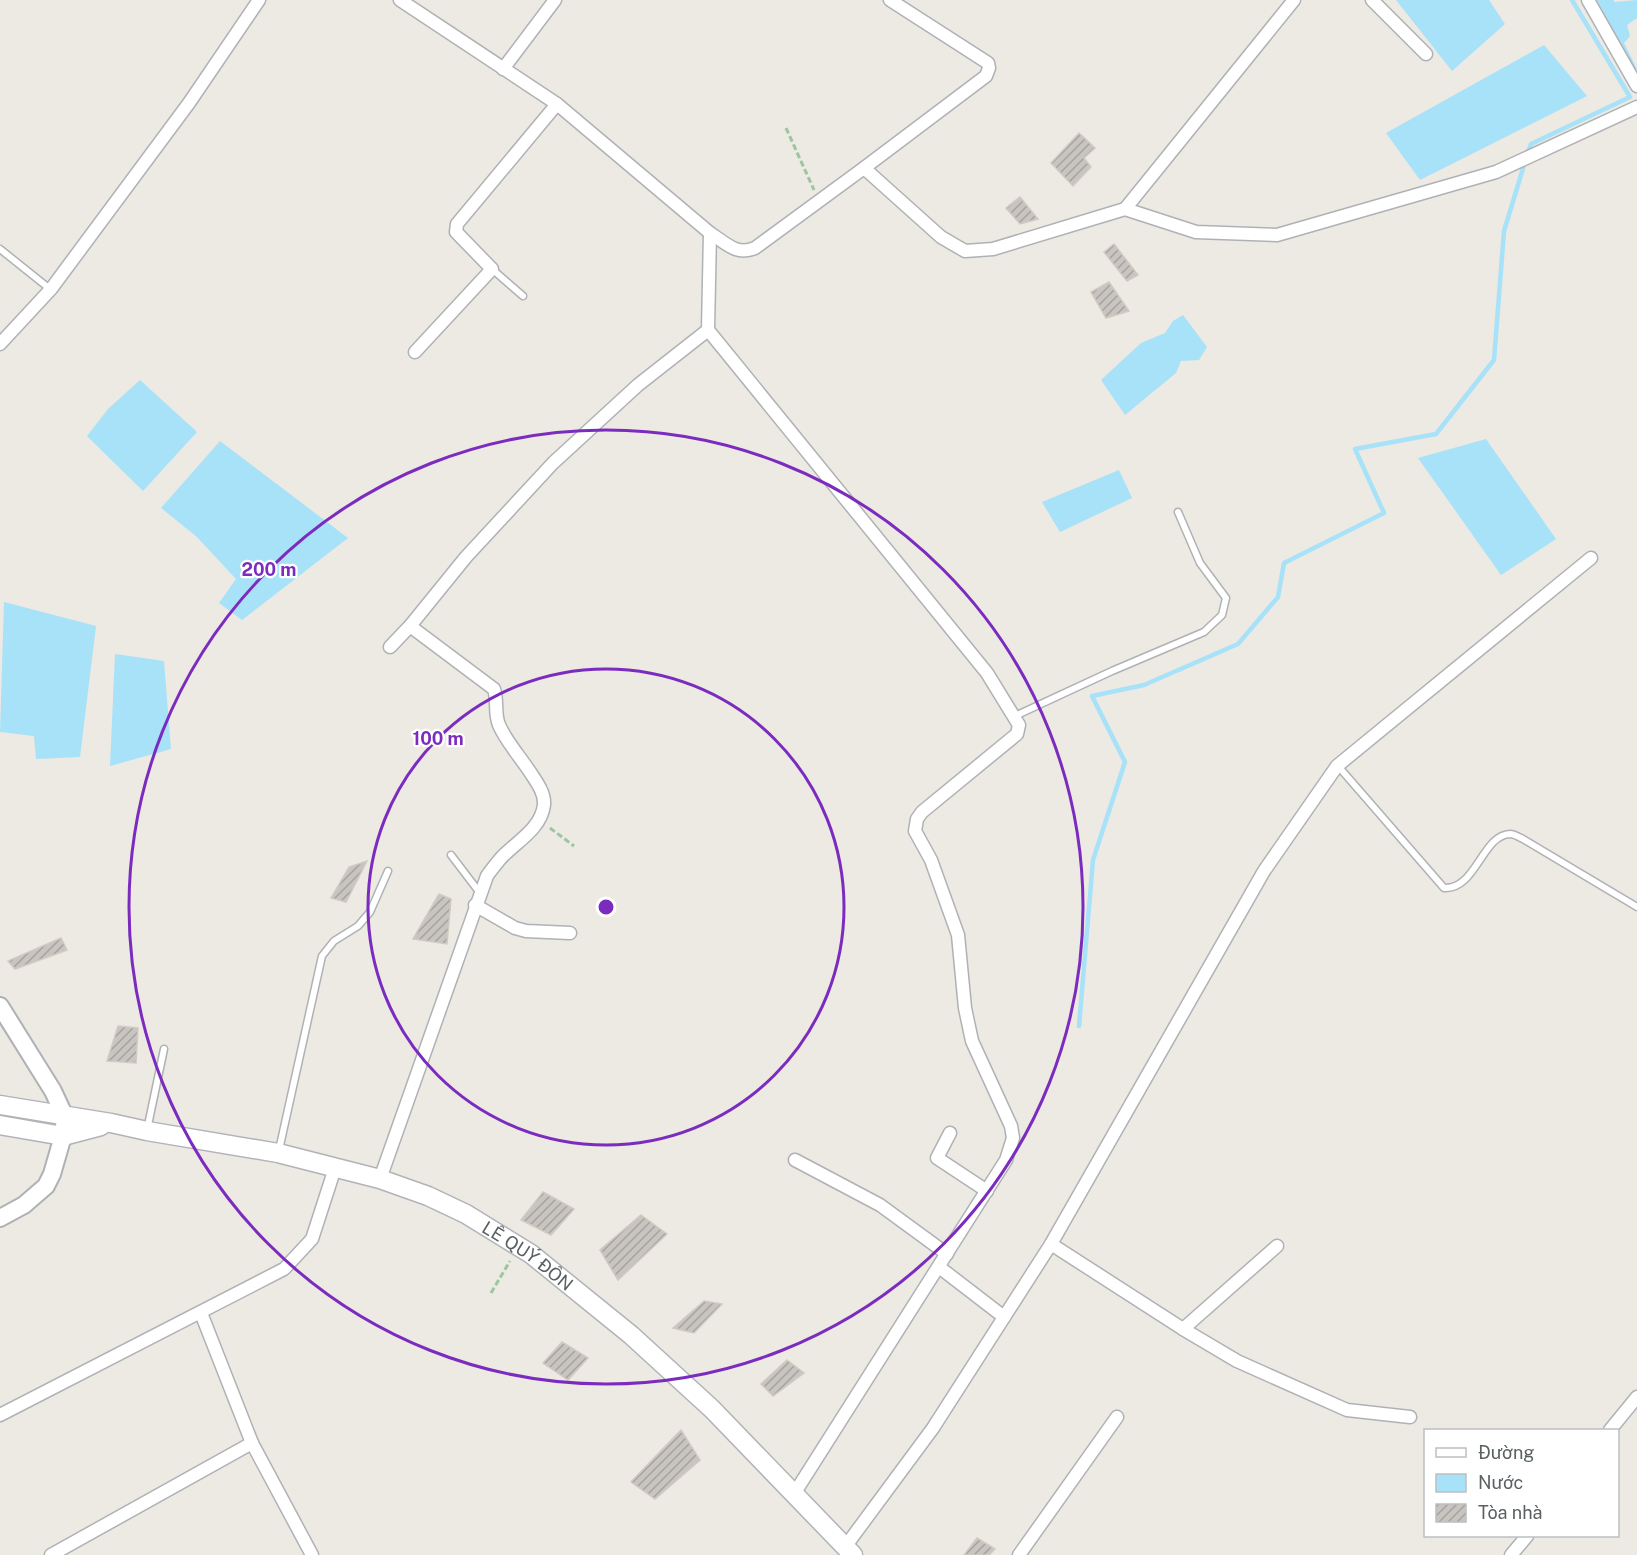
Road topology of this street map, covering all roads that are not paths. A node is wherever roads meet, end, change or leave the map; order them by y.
1 (260, 0) edge
2 (400, 0) edge
3 (555, 0) edge
4 (890, 0) edge
5 (1294, 0) edge
6 (1372, 0) edge
7 (1588, 0) edge
8 (1426, 54) dead end
9 (502, 69) junction
10 (1637, 86) edge
11 (557, 104) junction
12 (1637, 107) edge
13 (864, 168) junction
14 (1125, 209) junction
15 (710, 233) junction
16 (0, 249) edge
17 (492, 269) junction
18 (51, 290) junction
19 (523, 296) dead end
20 (708, 330) junction
21 (0, 344) edge
22 (415, 352) dead end
23 (1178, 512) dead end
24 (1591, 558) dead end
25 (410, 626) junction
26 (390, 647) dead end
27 (1015, 716) junction
28 (1337, 766) junction
29 (451, 855) dead end
30 (388, 871) dead end
31 (480, 892) junction
32 (475, 905) junction
33 (1637, 907) edge
34 (570, 933) dead end
35 (0, 1006) edge
36 (164, 1049) dead end
37 (0, 1105) edge
38 (64, 1117) junction
39 (111, 1123) junction
40 (0, 1125) edge
41 (147, 1131) junction
42 (950, 1133) dead end
43 (63, 1136) junction
44 (278, 1153) junction
45 (795, 1160) dead end
46 (335, 1168) junction
47 (380, 1179) junction
48 (987, 1191) junction
49 (0, 1218) edge
50 (1052, 1244) junction
51 (1277, 1246) dead end
52 (947, 1254) junction
53 (939, 1267) junction
54 (201, 1312) junction
55 (1004, 1317) junction
56 (1183, 1329) junction
57 (1637, 1397) edge
58 (0, 1415) edge
59 (1117, 1417) dead end
60 (1410, 1418) dead end
61 (1612, 1429) edge
62 (252, 1443) junction
63 (794, 1494) junction
64 (1526, 1537) edge
65 (849, 1551) edge
66 (51, 1555) edge
67 (312, 1555) edge
68 (1019, 1555) edge
69 (1511, 1555) edge

1 - 18 street
2 - 9 street
3 - 9 street
4 - 13 street
5 - 14 street
6 - 8 street
7 - 10 street
9 - 11 street
11 - 15 street
11 - 17 street
12 - 14 street
13 - 14 street
13 - 15 street
15 - 20 street
16 - 18 lane
17 - 19 lane
17 - 22 street
18 - 21 street
20 - 25 street
20 - 27 street
23 - 27 lane
24 - 28 street
25 - 26 street
25 - 31 street
27 - 48 street
28 - 33 lane
28 - 50 street
29 - 31 lane
30 - 44 lane
31 - 32 street
32 - 34 street
32 - 47 street
35 - 38 street
36 - 41 lane
37 - 38 main road, LÊ QUÝ ĐÔN
38 - 39 main road, LÊ QUÝ ĐÔN
38 - 43 street
39 - 41 main road, LÊ QUÝ ĐÔN
39 - 43 main road, LÊ QUÝ ĐÔN
40 - 43 main road, LÊ QUÝ ĐÔN
41 - 44 main road, LÊ QUÝ ĐÔN
42 - 48 street
43 - 49 street
44 - 46 main road, LÊ QUÝ ĐÔN
45 - 52 street
46 - 47 main road, LÊ QUÝ ĐÔN
46 - 54 street
47 - 63 main road, LÊ QUÝ ĐÔN
48 - 52 street
50 - 55 street
50 - 56 street
51 - 56 street
52 - 53 street
53 - 55 street
53 - 63 street
54 - 58 street
54 - 62 street
55 - 65 street
56 - 60 street
57 - 61 street
59 - 68 street
62 - 66 street
62 - 67 street
63 - 65 main road, LÊ QUÝ ĐÔN
64 - 69 street

